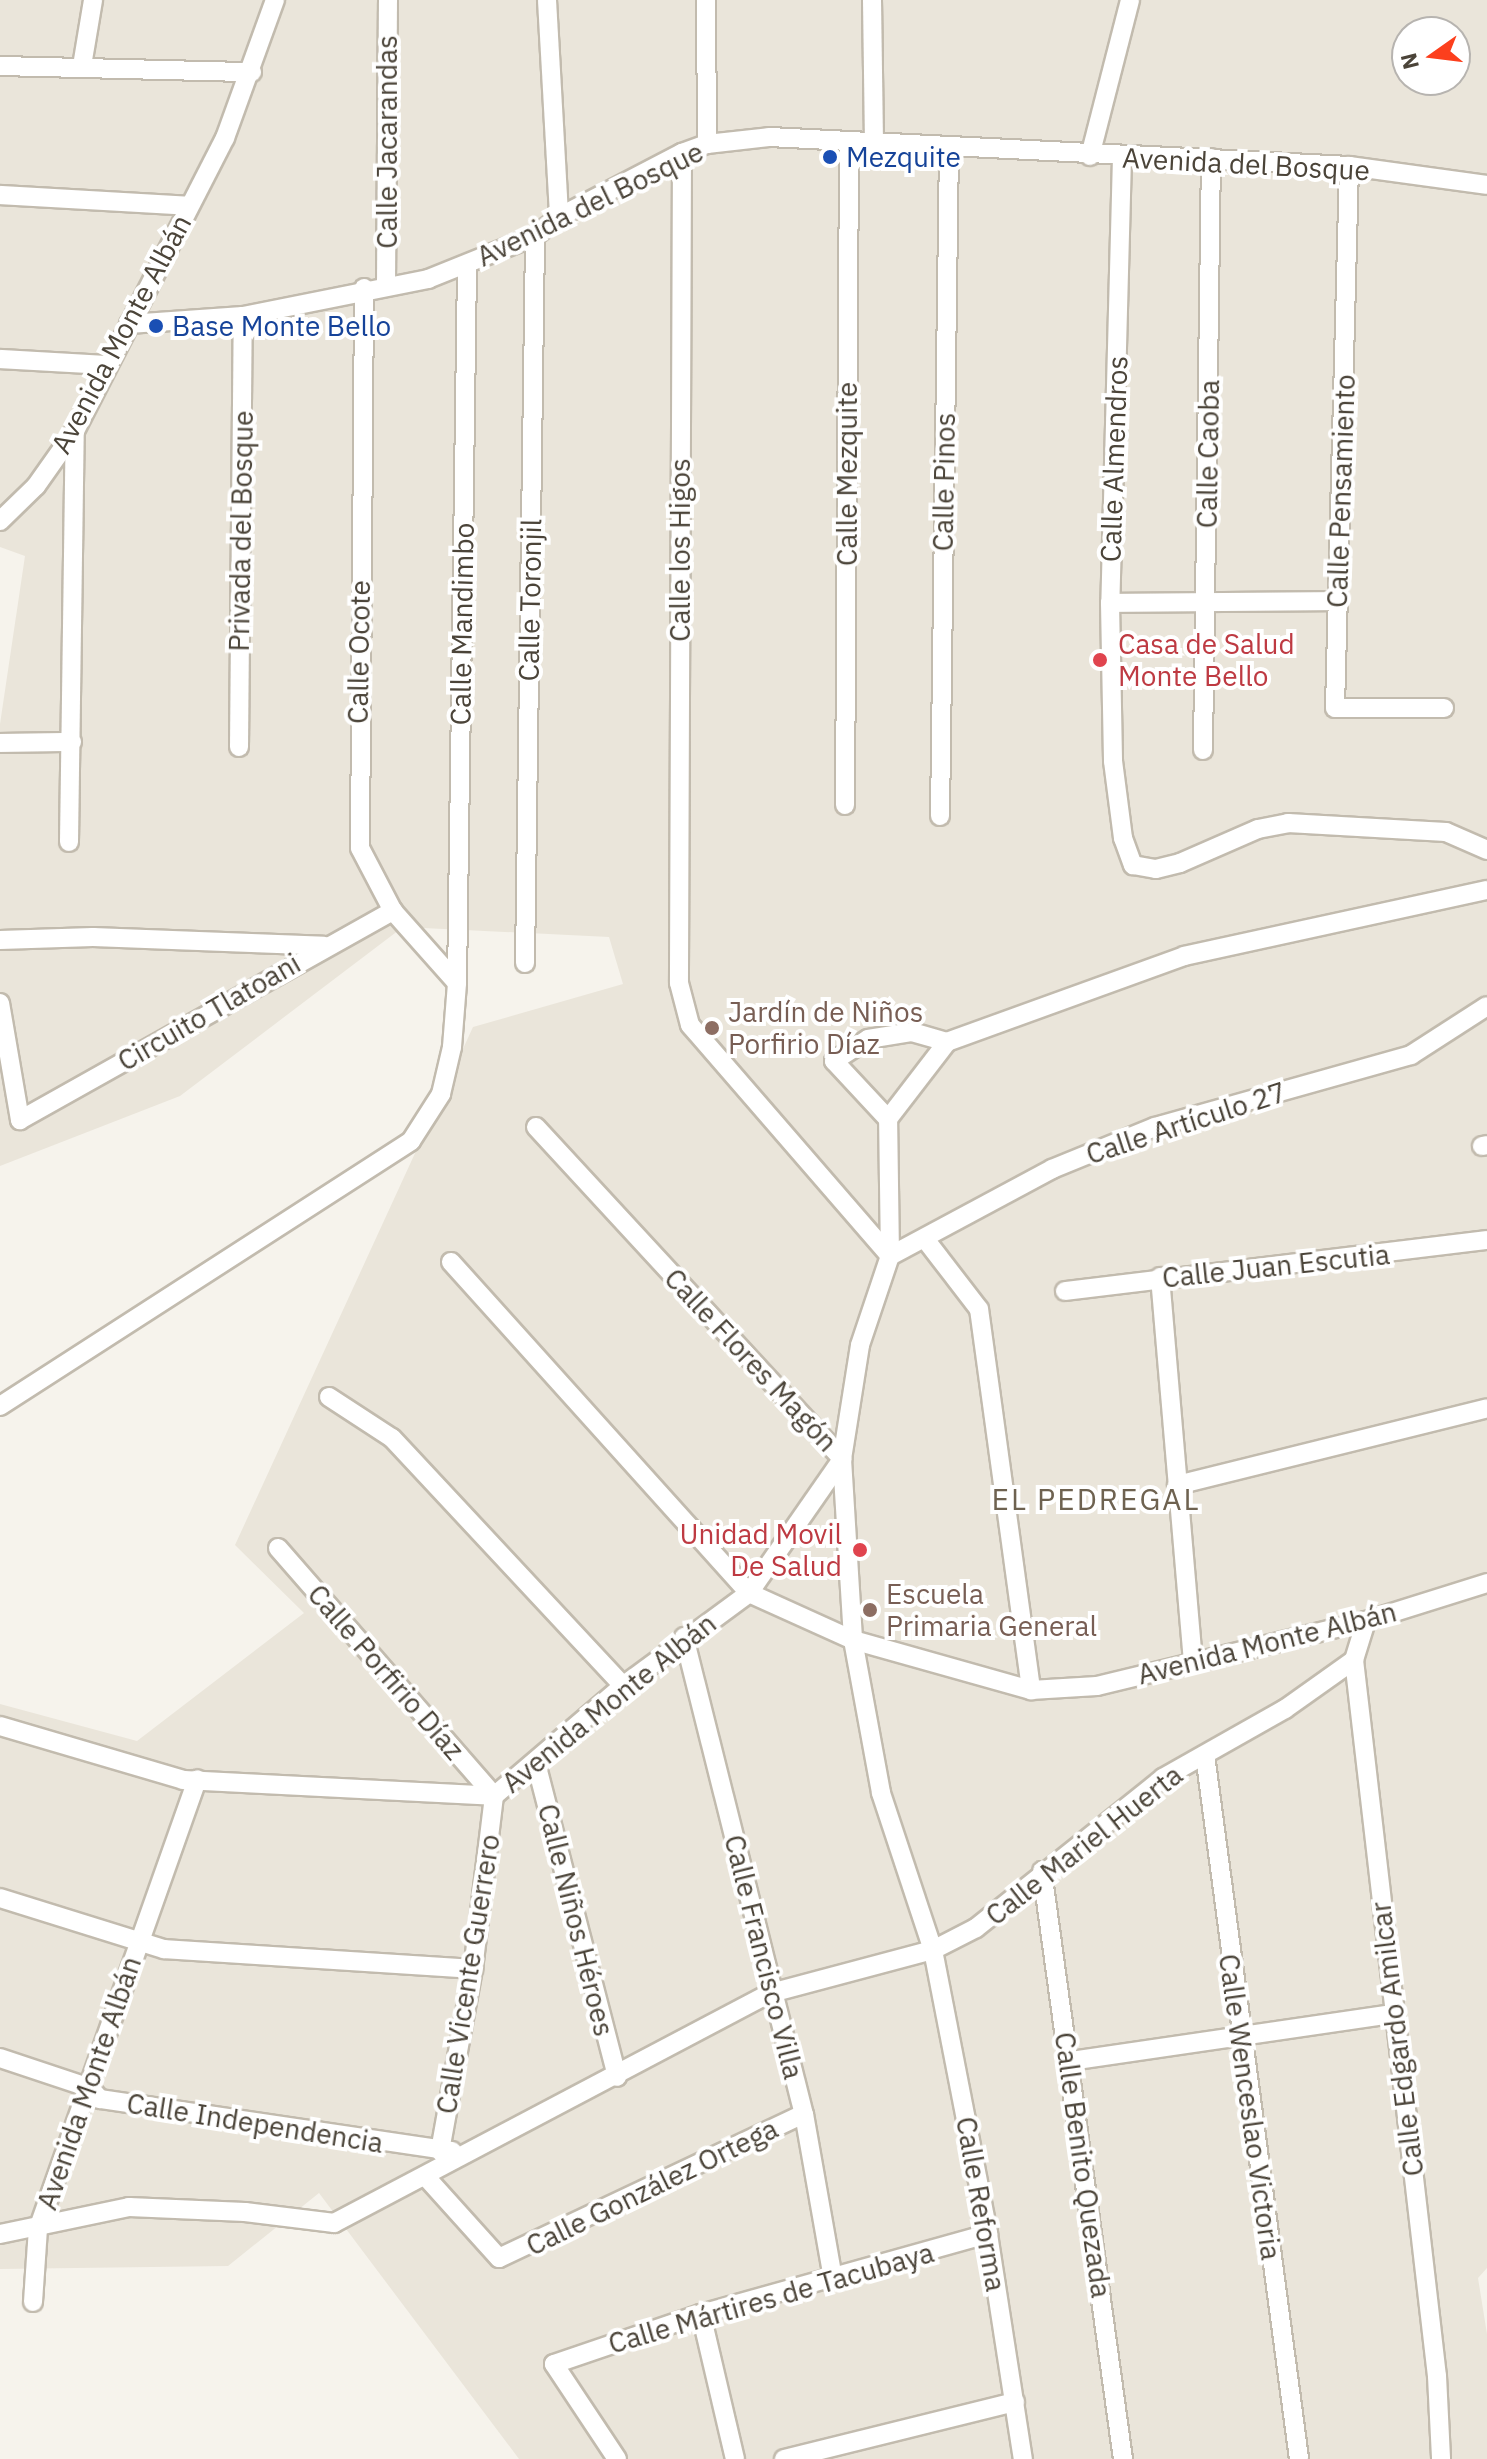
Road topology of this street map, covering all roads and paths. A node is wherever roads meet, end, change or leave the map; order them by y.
1 (93, 0) edge
2 (275, 0) edge
3 (388, 0) edge
4 (547, 0) edge
5 (706, 0) edge
6 (872, 0) edge
7 (1130, 0) edge
8 (0, 66) edge
9 (82, 66) junction
10 (252, 72) junction
11 (849, 143) junction
12 (707, 144) junction
13 (874, 145) junction
14 (949, 149) junction
15 (682, 153) junction
16 (1090, 156) junction
17 (1122, 157) junction
18 (1211, 158) junction
19 (1349, 166) junction
20 (1487, 185) edge
21 (0, 195) edge
22 (188, 206) junction
23 (559, 217) junction
24 (535, 236) junction
25 (467, 266) junction
26 (386, 285) junction
27 (364, 288) junction
28 (243, 316) junction
29 (129, 324) junction
30 (0, 359) edge
31 (106, 365) junction
32 (75, 431) junction
33 (0, 521) edge
34 (1336, 601) junction
35 (1110, 603) junction
36 (1206, 604) junction
37 (1444, 708) dead end
38 (72, 742) junction
39 (0, 743) edge
40 (239, 747) dead end
41 (1203, 750) dead end
42 (845, 805) dead end
43 (940, 816) dead end
44 (69, 842) dead end
45 (1487, 850) edge
46 (1487, 890) edge
47 (393, 911) junction
48 (0, 940) edge
49 (324, 946) junction
50 (525, 963) dead end
51 (457, 983) junction
52 (0, 1003) edge
53 (1487, 1006) edge
54 (947, 1042) junction
55 (888, 1119) junction
56 (536, 1127) dead end
57 (925, 1239) junction
58 (1487, 1240) edge
59 (890, 1256) junction
60 (451, 1262) dead end
61 (1160, 1277) junction
62 (1065, 1291) dead end
63 (329, 1397) dead end
64 (0, 1406) edge
65 (1487, 1408) edge
66 (842, 1459) junction
67 (1177, 1485) junction
68 (278, 1548) dead end
69 (1487, 1583) edge
70 (749, 1593) junction
71 (1366, 1621) junction
72 (684, 1637) junction
73 (853, 1640) junction
74 (1354, 1660) junction
75 (1193, 1661) junction
76 (623, 1686) junction
77 (1031, 1690) junction
78 (0, 1726) edge
79 (1205, 1755) junction
80 (536, 1763) junction
81 (197, 1779) junction
82 (494, 1796) junction
83 (1042, 1871) junction
84 (0, 1898) edge
85 (140, 1940) junction
86 (933, 1950) junction
87 (473, 1969) junction
88 (771, 1993) junction
89 (1393, 2014) junction
90 (1240, 2037) junction
91 (0, 2058) edge
92 (1070, 2061) junction
93 (617, 2077) junction
94 (90, 2088) junction
95 (804, 2114) junction
96 (440, 2151) junction
97 (471, 2152) junction
98 (426, 2177) junction
99 (38, 2229) junction
100 (0, 2234) edge
101 (988, 2234) junction
102 (833, 2279) junction
103 (33, 2302) dead end
104 (701, 2314) junction
105 (1015, 2402) junction
106 (617, 2459) edge
107 (735, 2459) edge
108 (784, 2459) edge
109 (1023, 2459) edge
110 (1123, 2459) edge
111 (1299, 2459) edge
112 (1441, 2459) edge

1 - 9 street
2 - 10 street, Avenida Monte Albán
3 - 26 street, Calle Jacarandas
4 - 23 street
5 - 12 street
6 - 13 street
7 - 16 street
8 - 9 street
9 - 10 street
10 - 22 street, Avenida Monte Albán
11 - 12 street, Avenida del Bosque
11 - 13 street, Avenida del Bosque
11 - 42 street, Calle Mezquite
12 - 15 street, Avenida del Bosque
13 - 14 street, Avenida del Bosque
14 - 16 street, Avenida del Bosque
14 - 43 street, Calle Pinos
15 - 23 street, Avenida del Bosque
15 - 59 street, Calle los Higos
16 - 17 street, Avenida del Bosque
17 - 18 street, Avenida del Bosque
17 - 35 street, Calle Almendros
18 - 19 street, Avenida del Bosque
18 - 36 street, Calle Caoba
19 - 20 street, Avenida del Bosque
19 - 34 street, Calle Pensamiento
21 - 22 street
22 - 29 street, Avenida Monte Albán
23 - 24 street, Avenida del Bosque
24 - 25 street, Avenida del Bosque
24 - 50 street, Calle Toronjil
25 - 26 street, Avenida del Bosque
25 - 51 street, Calle Mandimbo
26 - 27 street, Avenida del Bosque
27 - 28 street, Avenida del Bosque
27 - 47 street, Calle Ocote
28 - 29 street, Avenida del Bosque
28 - 40 street, Privada del Bosque
29 - 31 street, Avenida Monte Albán
30 - 31 street
31 - 32 street, Avenida Monte Albán
32 - 33 street, Avenida Monte Albán
32 - 38 street
34 - 36 street
34 - 37 street, Calle Pensamiento
35 - 36 street
35 - 45 street, Calle Almendros
36 - 41 street, Calle Caoba
38 - 39 street
38 - 44 street
46 - 54 street
47 - 49 street
47 - 51 street, Calle Ocote
48 - 49 street, Circuito Tlatoani
49 - 52 street, Circuito Tlatoani
51 - 64 street, Calle Mandimbo
53 - 57 street, Calle Artículo 27
54 - 55 street
54 - 55 street
55 - 59 street
56 - 66 street, Calle Flores Magón
57 - 59 street, Calle Artículo 27
57 - 77 street
58 - 61 street, Calle Juan Escutia
59 - 66 street
60 - 70 street
61 - 62 street, Calle Juan Escutia
61 - 67 street
63 - 76 street
65 - 67 street
66 - 70 street
66 - 73 street, Calle Flores Magón
67 - 75 street
68 - 82 street, Calle Porfirio Díaz
69 - 71 street, Avenida Monte Albán
70 - 72 street, Avenida Monte Albán
70 - 73 street, Avenida Monte Albán
71 - 74 street, Calle Edgardo Amilcar
71 - 75 street, Avenida Monte Albán
72 - 76 street, Avenida Monte Albán
72 - 88 street, Calle Francisco Villa
73 - 77 street, Avenida Monte Albán
73 - 86 street, Calle Flores Magón
74 - 79 street, Calle Mariel Huerta
74 - 89 street, Calle Edgardo Amilcar
75 - 77 street, Avenida Monte Albán
76 - 80 street, Avenida Monte Albán
78 - 81 street
79 - 83 street, Calle Mariel Huerta
79 - 90 street, Calle Wenceslao Victoria
80 - 82 street, Avenida Monte Albán
80 - 93 street, Calle Niños Héroes
81 - 82 street, Avenida Monte Albán
81 - 85 street, Avenida Monte Albán
82 - 87 street, Calle Vicente Guerrero
83 - 86 street, Calle Mariel Huerta
83 - 92 street, Calle Benito Quezada
84 - 85 street
85 - 87 street
85 - 94 street, Avenida Monte Albán
86 - 88 street, Calle Mariel Huerta
86 - 101 street, Calle Reforma
87 - 96 street, Calle Vicente Guerrero
88 - 93 street, Calle Mariel Huerta
88 - 95 street, Calle Francisco Villa
89 - 90 street
89 - 112 street, Calle Edgardo Amilcar
90 - 92 street
90 - 111 street, Calle Wenceslao Victoria
91 - 94 street, Calle Independencia
92 - 110 street, Calle Benito Quezada
93 - 97 street, Calle Mariel Huerta
94 - 96 street, Calle Independencia
94 - 99 street, Avenida Monte Albán
95 - 98 street, Calle González Ortega
95 - 102 street, Calle Francisco Villa
96 - 97 street, Calle Independencia
97 - 98 street
98 - 99 street
99 - 100 street
99 - 103 street, Avenida Monte Albán
101 - 102 street, Calle Mártires de Tacubaya
101 - 105 street, Calle Reforma
102 - 104 street, Calle Mártires de Tacubaya
104 - 106 street, Calle Mártires de Tacubaya
104 - 107 street
105 - 108 street
105 - 109 street, Calle Reforma

